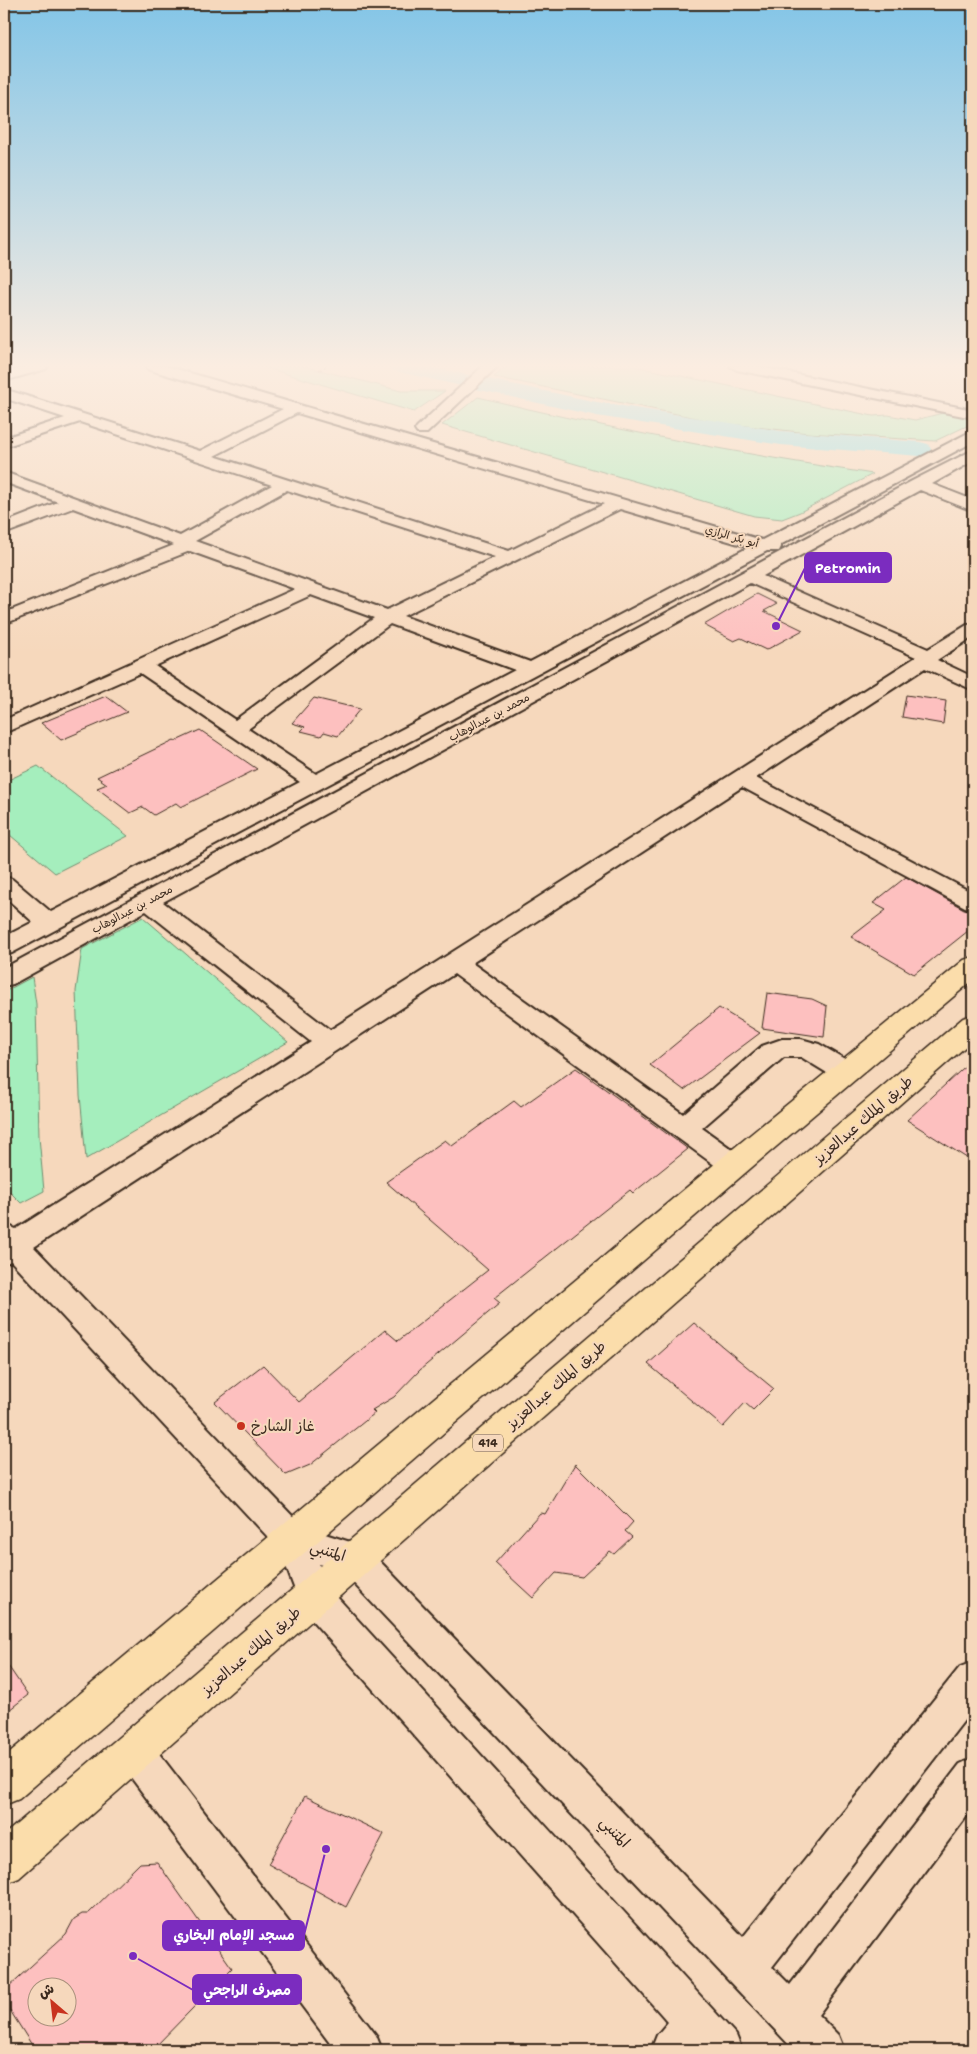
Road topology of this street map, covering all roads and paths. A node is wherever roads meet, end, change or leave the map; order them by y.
1 (218, 462) edge
2 (496, 462) edge
3 (519, 462) edge
4 (924, 462) edge
5 (963, 462) edge
6 (4, 477) edge
7 (285, 484) junction
8 (918, 484) junction
9 (623, 496) junction
10 (72, 502) junction
11 (973, 506) edge
12 (4, 529) edge
13 (786, 535) junction
14 (766, 538) junction
15 (185, 543) junction
16 (800, 548) junction
17 (511, 557) junction
18 (758, 571) junction
19 (310, 589) junction
20 (387, 617) junction
21 (4, 619) edge
22 (973, 629) edge
23 (933, 655) junction
24 (141, 665) junction
25 (530, 669) junction
26 (973, 684) edge
27 (4, 727) edge
28 (235, 728) junction
29 (743, 779) junction
30 (315, 783) junction
31 (4, 884) edge
32 (147, 901) junction
33 (973, 902) edge
34 (49, 923) junction
35 (4, 947) edge
36 (455, 963) junction
37 (973, 966) edge
38 (4, 978) edge
39 (973, 1026) edge
40 (330, 1043) junction
41 (846, 1072) junction
42 (684, 1129) junction
43 (734, 1165) junction
44 (7, 1244) edge
45 (293, 1540) junction
46 (354, 1559) junction
47 (314, 1597) junction
48 (973, 1680) edge
49 (134, 1751) junction
50 (973, 1776) edge
51 (4, 1784) edge
52 (4, 1863) edge
53 (745, 1968) junction
54 (791, 2017) junction
55 (696, 2041) edge
56 (361, 2050) edge
57 (823, 2050) edge

1 - 7 street
2 - 9 street, أبو بكر الرازي
3 - 9 street, أبو بكر الرازي
4 - 13 street, محمد بن عبدالوهاب
5 - 8 street, محمد بن عبدالوهاب
6 - 10 street
7 - 15 street
7 - 17 street
8 - 11 street
8 - 16 street, محمد بن عبدالوهاب
9 - 14 street, أبو بكر الرازي
9 - 17 street
10 - 12 street
10 - 15 street
13 - 14 street, محمد بن عبدالوهاب
13 - 16 street
14 - 16 street, أبو بكر الرازي
14 - 25 street, محمد بن عبدالوهاب
15 - 19 street
15 - 21 street
16 - 18 street, محمد بن عبدالوهاب
17 - 20 street
18 - 23 street
18 - 32 street, محمد بن عبدالوهاب
19 - 20 street
19 - 24 street
20 - 25 street
20 - 28 street
22 - 23 street
23 - 26 street
23 - 29 street
24 - 27 street
24 - 28 street
25 - 30 street, محمد بن عبدالوهاب
28 - 30 street
29 - 33 street
29 - 36 street
30 - 34 street, محمد بن عبدالوهاب
31 - 34 street
32 - 38 street, محمد بن عبدالوهاب
32 - 40 street
34 - 35 street, محمد بن عبدالوهاب
36 - 40 street
36 - 42 street
37 - 41 highway
39 - 46 highway, طريق الملك عبدالعزيز / 414
40 - 44 street
41 - 42 street
41 - 43 highway
42 - 43 street
43 - 45 highway
44 - 45 street
45 - 46 street, المتنبي
45 - 47 street, المتنبي
45 - 51 highway
46 - 47 highway, طريق الملك عبدالعزيز / 414
46 - 53 street, المتنبي
47 - 49 highway, طريق الملك عبدالعزيز / 414
47 - 55 street, المتنبي
48 - 53 street
49 - 52 highway, طريق الملك عبدالعزيز / 414
49 - 56 street
50 - 54 street
53 - 54 street, المتنبي
54 - 57 street, المتنبي

